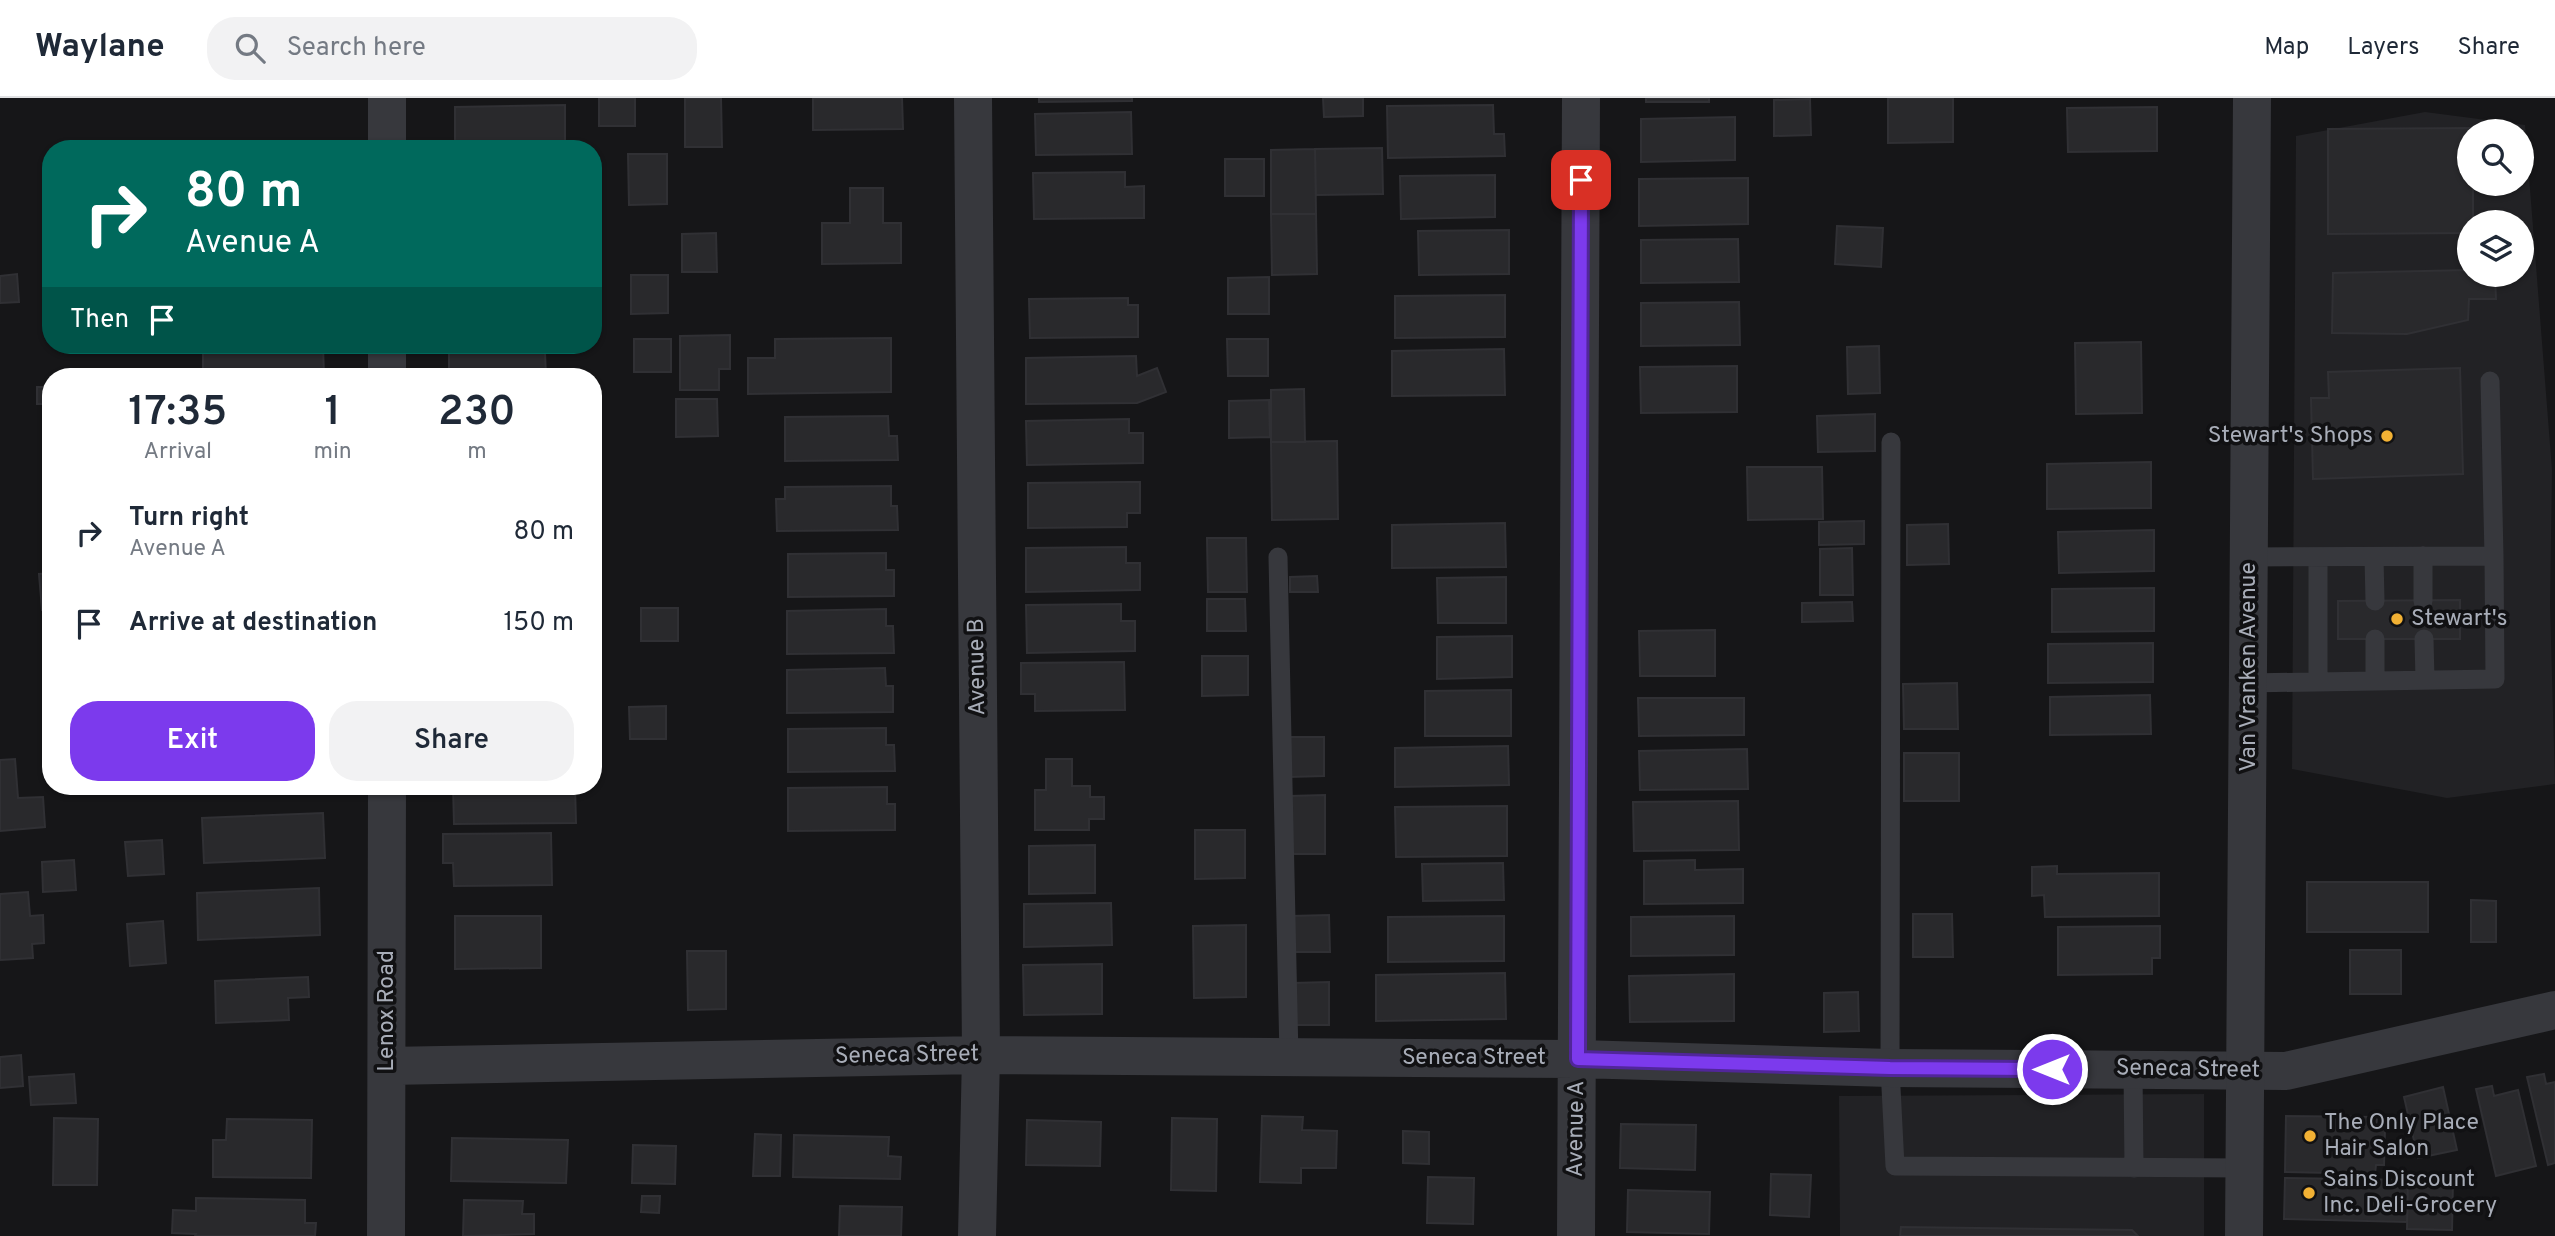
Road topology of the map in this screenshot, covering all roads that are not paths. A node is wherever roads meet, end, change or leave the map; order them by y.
1 (387, 98) edge
2 (973, 98) edge
3 (1581, 98) edge
4 (2252, 98) edge
5 (387, 140) edge
6 (2490, 381) dead end
7 (1891, 442) dead end
8 (2374, 556) junction
9 (2423, 556) junction
10 (2494, 556) junction
11 (1278, 557) dead end
12 (2249, 557) junction
13 (2318, 557) junction
14 (2375, 601) dead end
15 (2423, 601) dead end
16 (2375, 639) dead end
17 (2424, 639) dead end
18 (2425, 680) junction
19 (2375, 681) junction
20 (2318, 682) junction
21 (2248, 683) junction
22 (387, 795) edge
23 (2555, 1010) edge
24 (981, 1055) junction
25 (1289, 1057) junction
26 (1578, 1059) junction
27 (387, 1066) junction
28 (1890, 1068) junction
29 (2133, 1070) junction
30 (2246, 1071) junction
31 (2134, 1168) junction
32 (2245, 1168) junction
33 (386, 1236) edge
34 (977, 1236) edge
35 (1576, 1236) edge
36 (2244, 1236) edge

1 - 5 street
2 - 24 street, Avenue B
3 - 26 street, Avenue A
4 - 12 street, Van Vranken Avenue
6 - 10 lane
7 - 28 lane
8 - 9 lane
8 - 13 lane
8 - 14 lane
9 - 10 lane
9 - 15 lane
10 - 18 lane
11 - 25 lane
12 - 13 lane
12 - 21 street, Van Vranken Avenue
13 - 20 lane
16 - 19 lane
17 - 18 lane
18 - 19 lane
19 - 20 lane
20 - 21 lane
21 - 30 street, Van Vranken Avenue
22 - 27 street, Lenox Road
23 - 30 street, Seneca Street
24 - 25 street, Seneca Street
24 - 27 street, Seneca Street
24 - 34 street, Avenue B
25 - 26 street, Seneca Street
26 - 28 street, Seneca Street
26 - 35 street, Avenue A
27 - 33 street, Lenox Road
28 - 29 street, Seneca Street
28 - 31 lane
29 - 30 street, Seneca Street
29 - 31 lane
30 - 32 street, Van Vranken Avenue
31 - 32 lane
32 - 36 street, Van Vranken Avenue

